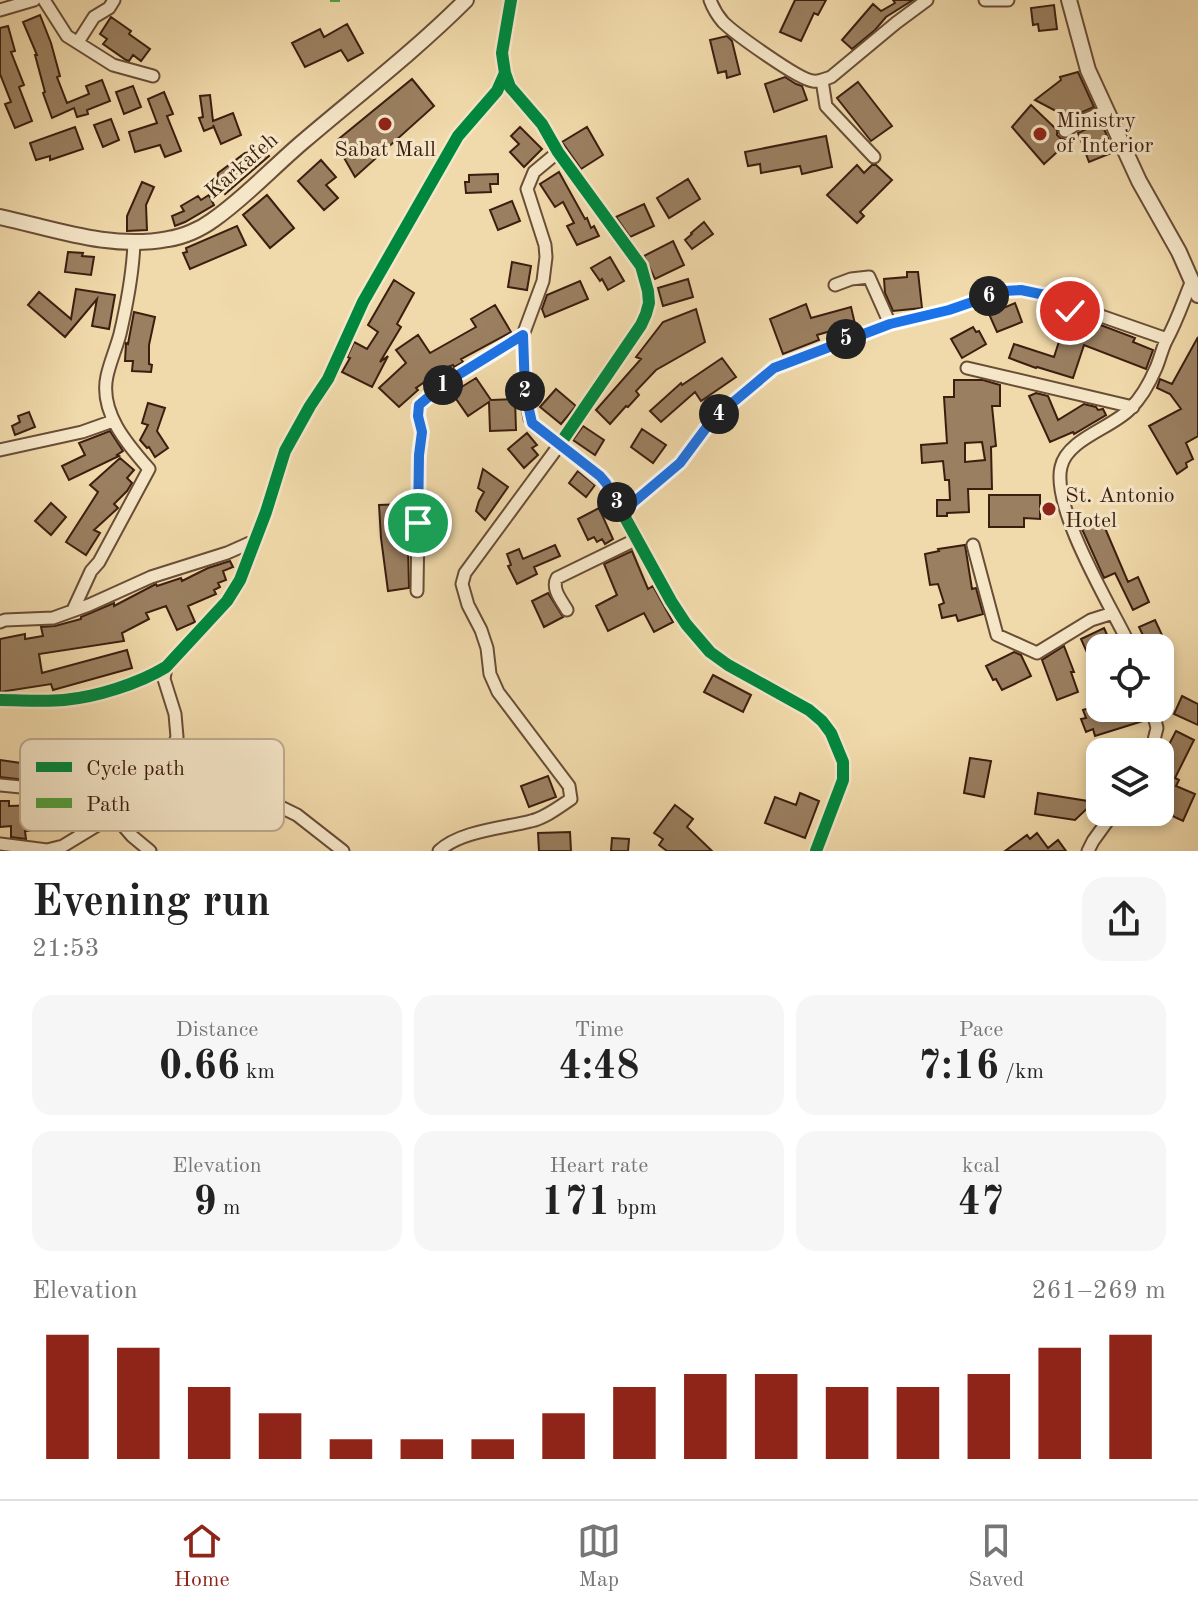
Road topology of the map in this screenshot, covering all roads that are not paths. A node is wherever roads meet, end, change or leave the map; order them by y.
1 (34, 0) edge
2 (44, 0) edge
3 (114, 0) edge
4 (466, 0) edge
5 (511, 0) edge
6 (710, 0) edge
7 (927, 0) edge
8 (985, 0) edge
9 (1008, 0) edge
10 (1069, 0) edge
11 (0, 10) edge
12 (78, 42) junction
13 (505, 73) junction
14 (153, 76) dead end
15 (822, 80) junction
16 (1106, 111) junction
17 (1065, 131) dead end
18 (558, 152) junction
19 (874, 157) dead end
20 (0, 217) edge
21 (134, 242) junction
22 (835, 285) dead end
23 (1195, 289) edge
24 (890, 324) junction
25 (523, 335) junction
26 (1167, 339) junction
27 (967, 368) dead end
28 (1133, 407) junction
29 (113, 421) junction
30 (560, 444) junction
31 (0, 450) edge
32 (622, 512) junction
33 (637, 539) junction
34 (254, 541) junction
35 (973, 545) dead end
36 (417, 591) dead end
37 (0, 606) edge
38 (73, 610) junction
39 (567, 610) dead end
40 (1113, 613) junction
41 (3, 621) edge
42 (1124, 634) edge
43 (166, 667) junction
44 (142, 680) junction
45 (169, 695) junction
46 (0, 700) edge
47 (176, 739) edge
48 (0, 785) edge
49 (20, 787) edge
50 (284, 809) edge
51 (1104, 826) edge
52 (89, 831) edge
53 (128, 831) edge
54 (0, 844) edge
55 (150, 851) edge
56 (343, 851) edge
57 (439, 851) edge
58 (816, 851) edge
59 (1088, 851) edge

1 - 11 street
2 - 12 street
3 - 12 street
4 - 21 street, Karkafeh
5 - 13 street
6 - 15 street
7 - 15 street
8 - 9 street
10 - 16 street
12 - 14 street
13 - 18 street
13 - 34 street
15 - 19 street
16 - 17 street
16 - 23 street
18 - 25 street
18 - 30 street
20 - 21 street, Karkafeh
21 - 29 street
22 - 24 street
23 - 26 street
24 - 26 street
24 - 32 street
25 - 30 street
25 - 36 street
26 - 28 street
27 - 28 street
28 - 40 street
29 - 31 street
29 - 38 street
30 - 32 street
30 - 57 street
32 - 33 street
33 - 39 street
33 - 58 street
34 - 38 street
34 - 43 street
35 - 40 street
37 - 41 street
38 - 41 street
40 - 42 street
43 - 44 street
43 - 45 street
44 - 45 street
44 - 46 street
45 - 47 street
48 - 49 street
50 - 56 street
51 - 59 street
52 - 54 street
53 - 55 street

